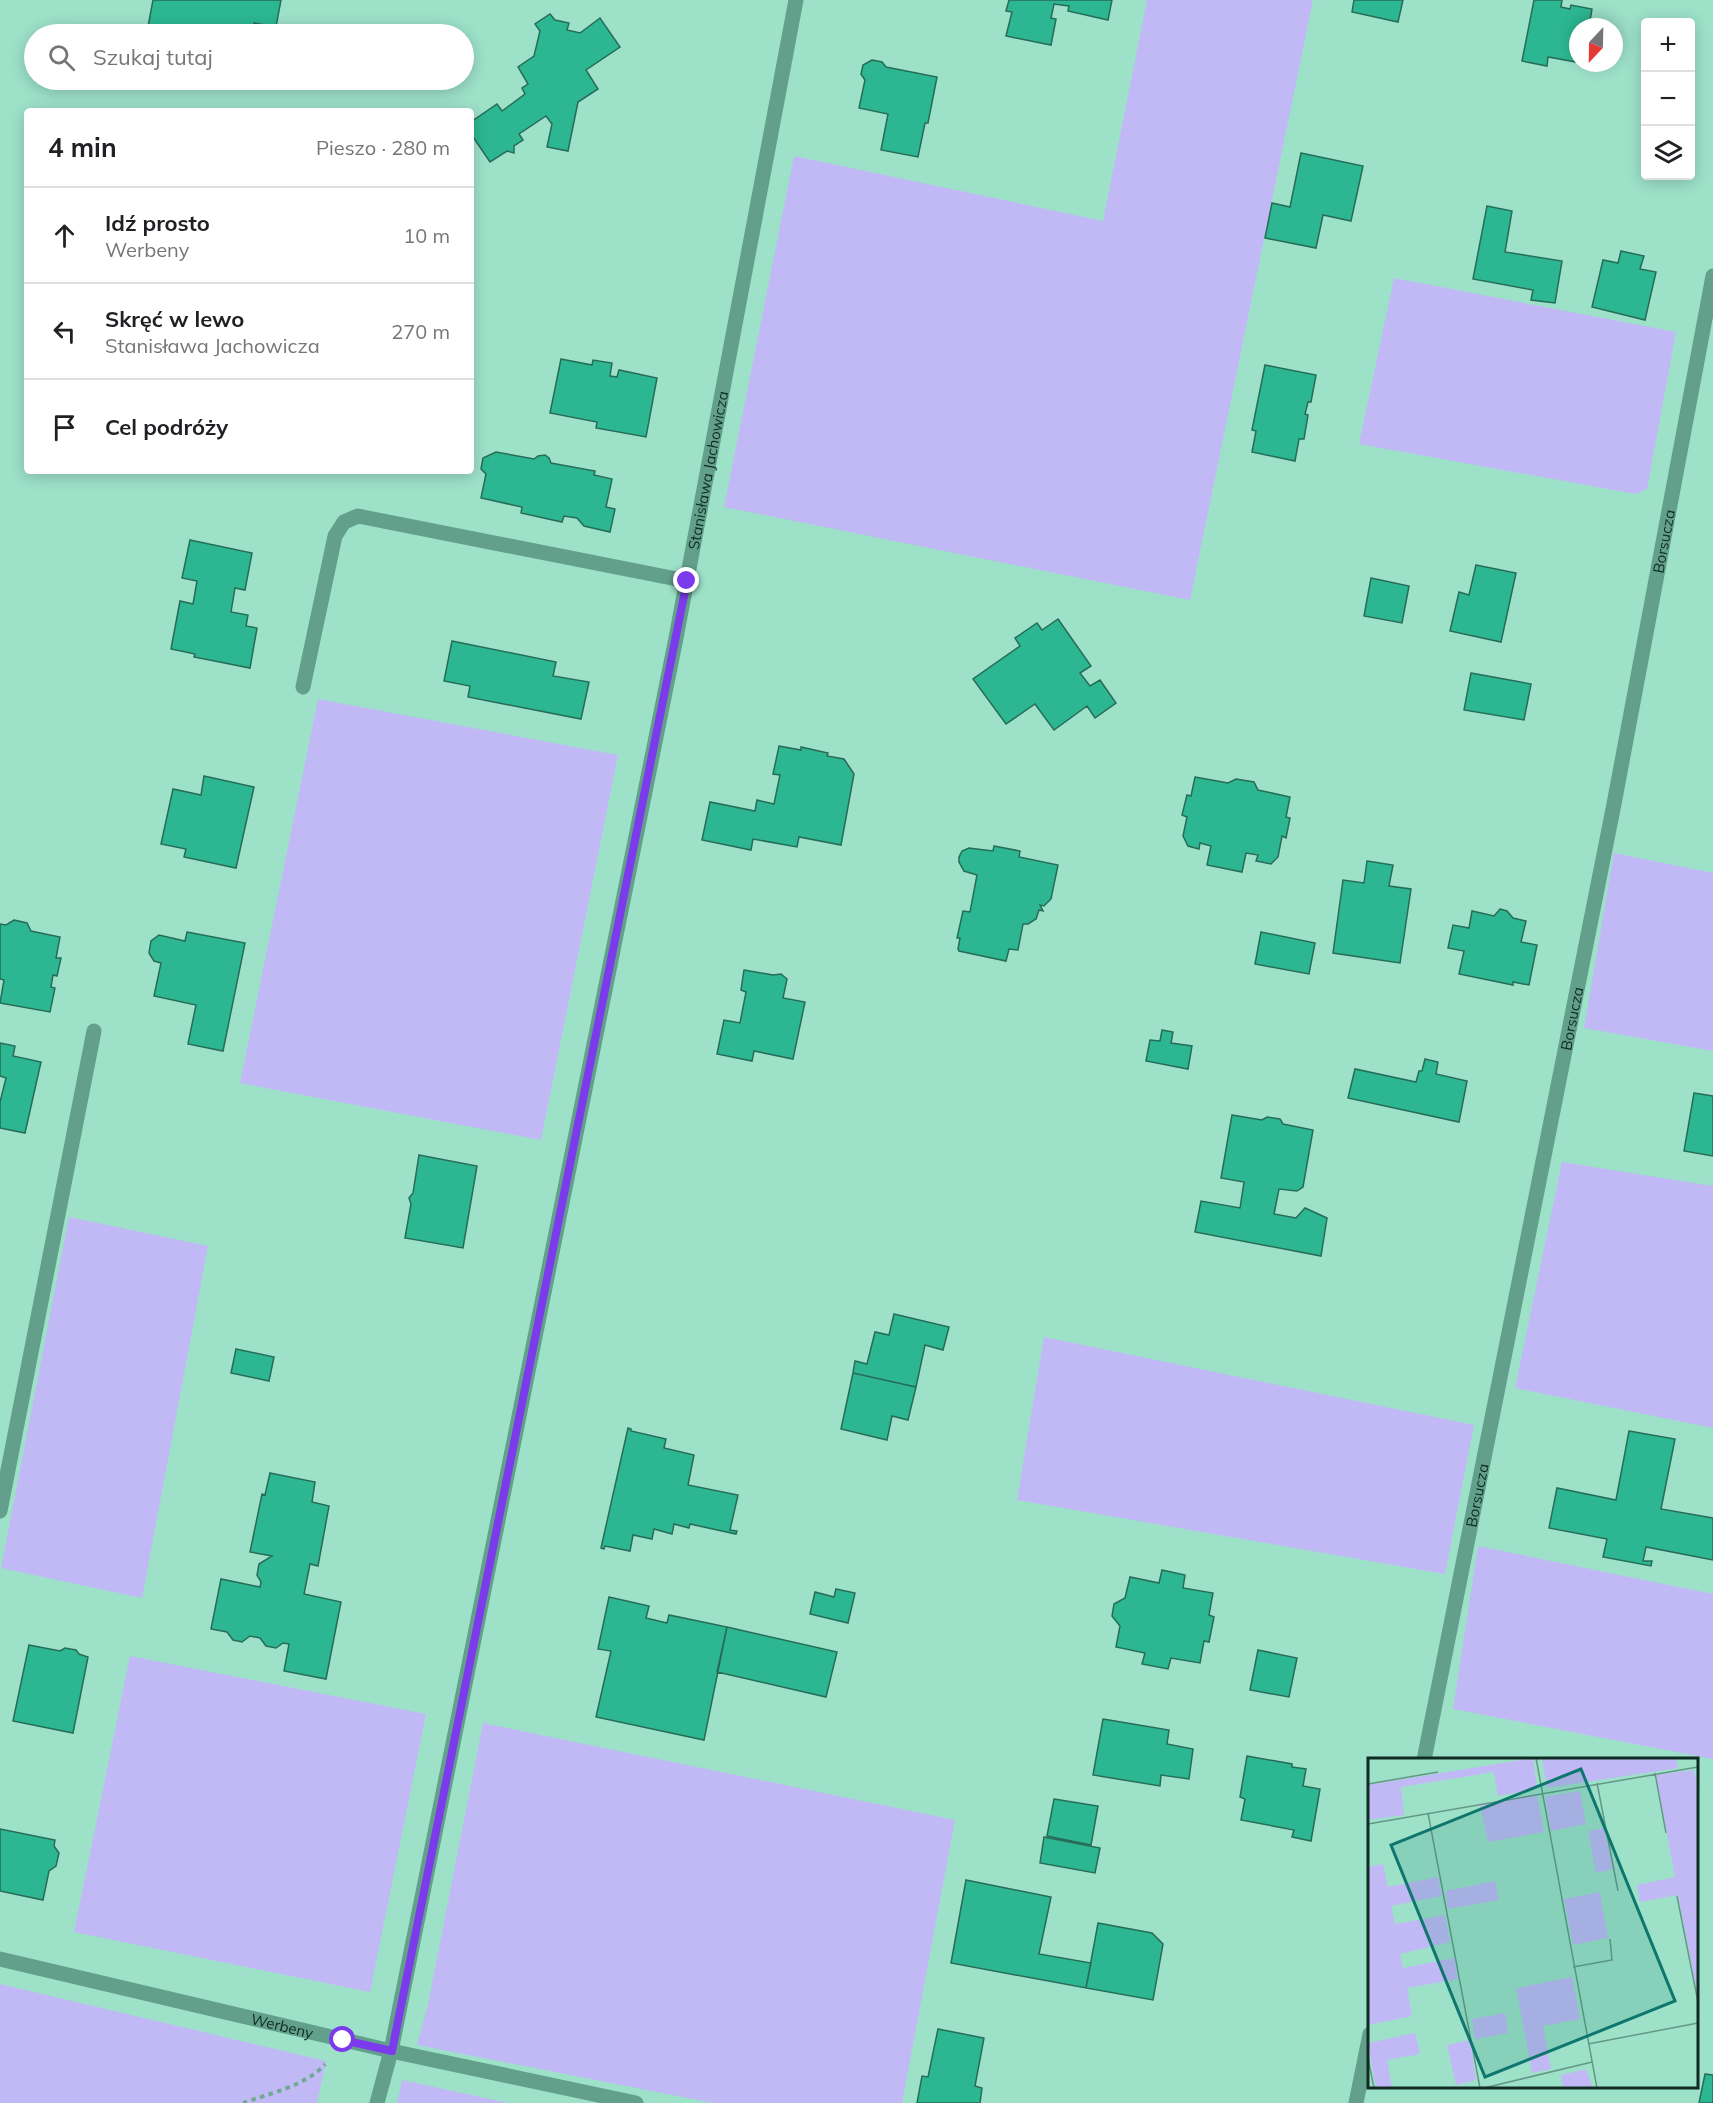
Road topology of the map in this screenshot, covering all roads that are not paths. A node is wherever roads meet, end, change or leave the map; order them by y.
1 (796, 0) edge
2 (1713, 276) edge
3 (687, 581) junction
4 (303, 687) dead end
5 (94, 1031) dead end
6 (0, 1511) edge
7 (1424, 1758) edge
8 (0, 1959) edge
9 (1368, 2044) edge
10 (392, 2051) junction
11 (377, 2103) edge
12 (636, 2103) edge
13 (1356, 2103) edge

1 - 3 street, Stanisława Jachowicza
2 - 7 street, Borsucza
3 - 4 street
3 - 10 street, Stanisława Jachowicza
5 - 6 street
8 - 10 street, Werbeny
9 - 13 street
10 - 11 street, Stanisława Jachowicza
10 - 12 street, Werbeny

